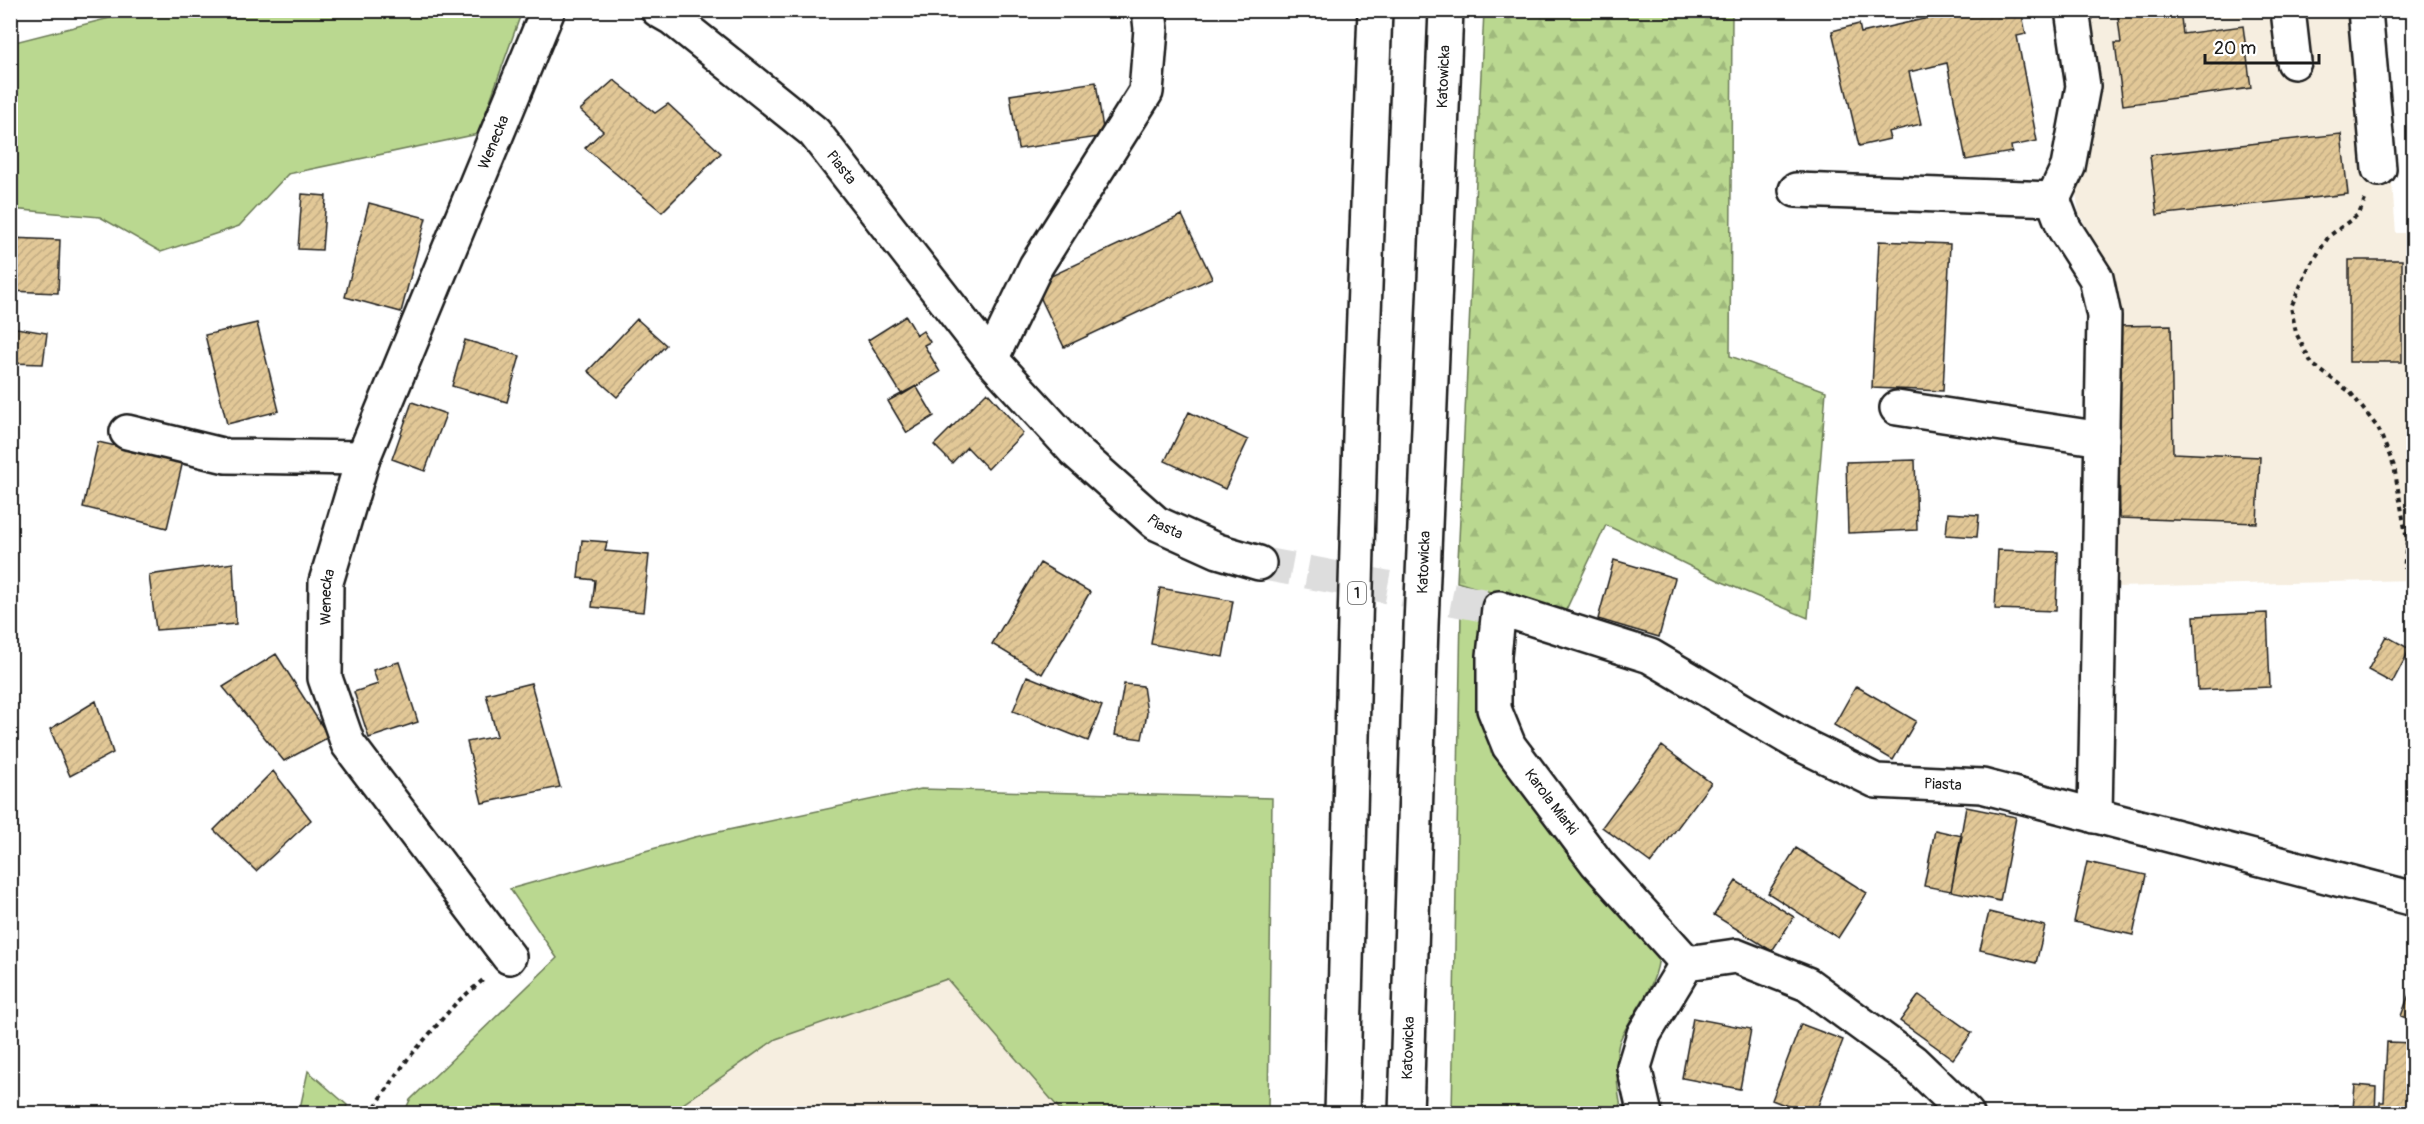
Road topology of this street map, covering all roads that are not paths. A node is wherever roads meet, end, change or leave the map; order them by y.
1 (548, 10) edge
2 (658, 10) edge
3 (1149, 10) edge
4 (1375, 10) edge
5 (1446, 10) edge
6 (2072, 10) edge
7 (2288, 10) edge
8 (2365, 10) edge
9 (2294, 62) dead end
10 (2379, 169) road end
11 (1796, 190) dead end
12 (2053, 199) junction
13 (991, 359) junction
14 (1897, 408) dead end
15 (127, 432) dead end
16 (2102, 439) junction
17 (363, 458) junction
18 (1259, 563) tunnel mouth
19 (1499, 608) joint
20 (2095, 816) junction
21 (2414, 899) edge
22 (509, 957) road end
23 (1687, 963) junction
24 (1342, 1113) edge
25 (1406, 1113) edge
26 (1645, 1113) edge
27 (1967, 1113) edge

1 - 17 street, Wenecka
2 - 13 street, Piasta
3 - 13 street
4 - 24 street, 1
5 - 25 street, Katowicka
6 - 12 street
7 - 9 street
8 - 10 street
11 - 12 street
12 - 16 street
13 - 18 street, Piasta
14 - 16 street
15 - 17 street
16 - 20 street
17 - 22 street, Wenecka
19 - 20 street, Piasta
19 - 23 street, Karola Miarki
20 - 21 street, Piasta
23 - 26 street
23 - 27 street

